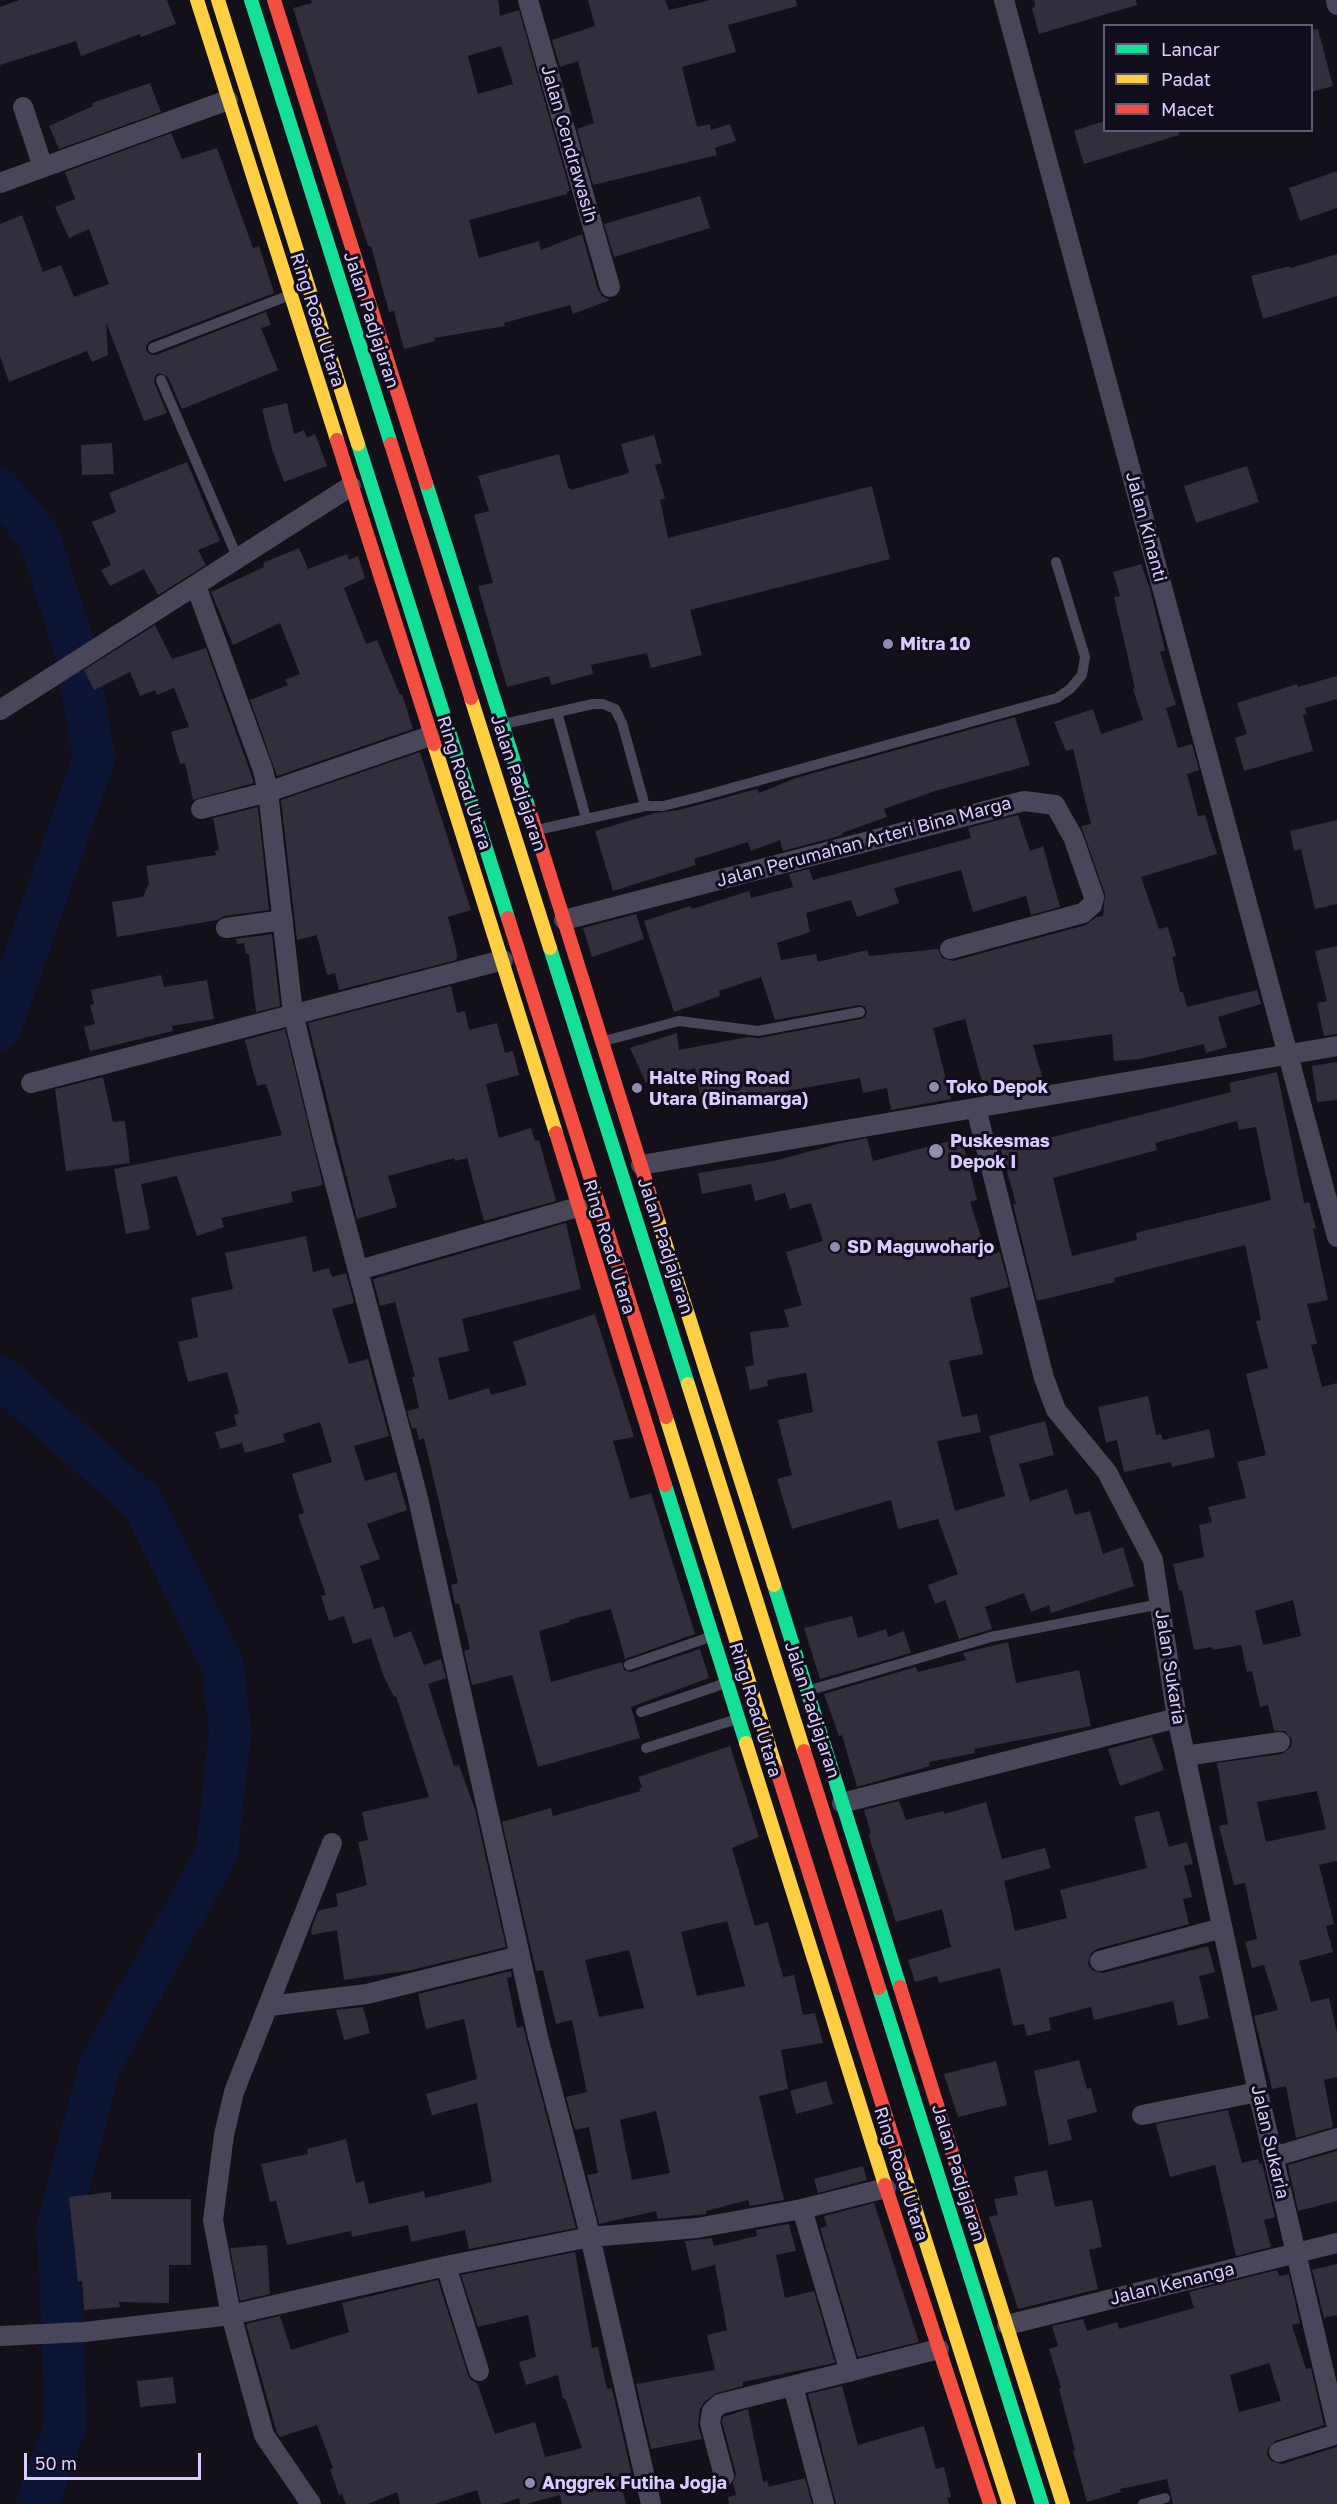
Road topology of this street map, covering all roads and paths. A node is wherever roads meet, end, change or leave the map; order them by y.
1 (196, 0) edge
2 (251, 0) edge
3 (274, 0) edge
4 (528, 0) edge
5 (1004, 0) edge
6 (1336, 0) edge
7 (219, 5) edge
8 (1337, 5) edge
9 (201, 15) junction
10 (228, 100) junction
11 (23, 107) dead end
12 (43, 167) junction
13 (0, 183) edge
14 (610, 287) dead end
15 (290, 295) junction
16 (153, 348) dead end
17 (161, 380) dead end
18 (351, 486) junction
19 (238, 559) junction
20 (1056, 562) dead end
21 (196, 586) junction
22 (0, 710) edge
23 (557, 712) junction
24 (502, 725) junction
25 (430, 736) junction
26 (268, 792) junction
27 (645, 806) junction
28 (201, 809) dead end
29 (586, 818) junction
30 (536, 831) junction
31 (517, 837) junction
32 (283, 920) junction
33 (564, 920) junction
34 (226, 928) dead end
35 (950, 949) dead end
36 (503, 960) junction
37 (860, 1012) dead end
38 (293, 1013) junction
39 (602, 1041) junction
40 (1337, 1046) edge
41 (1289, 1055) junction
42 (31, 1083) dead end
43 (976, 1108) junction
44 (641, 1164) junction
45 (578, 1208) junction
46 (1337, 1237) edge
47 (359, 1270) junction
48 (681, 1290) junction
49 (662, 1295) junction
50 (665, 1413) junction
51 (645, 1420) junction
52 (1160, 1604) junction
53 (713, 1636) junction
54 (629, 1665) dead end
55 (727, 1682) junction
56 (807, 1691) junction
57 (641, 1712) dead end
58 (1176, 1718) junction
59 (739, 1719) junction
60 (1280, 1742) dead end
61 (646, 1748) dead end
62 (1185, 1756) junction
63 (842, 1803) junction
64 (332, 1843) dead end
65 (1222, 1928) junction
66 (520, 1956) junction
67 (1100, 1961) dead end
68 (269, 2006) junction
69 (927, 2072) junction
70 (909, 2078) junction
71 (1258, 2092) junction
72 (1142, 2115) dead end
73 (1337, 2139) edge
74 (1273, 2157) junction
75 (886, 2188) junction
76 (802, 2209) junction
77 (590, 2236) junction
78 (1337, 2243) edge
79 (1295, 2253) junction
80 (446, 2266) junction
81 (231, 2315) junction
82 (1007, 2325) junction
83 (0, 2336) edge
84 (939, 2349) junction
85 (479, 2371) dead end
86 (850, 2372) junction
87 (793, 2386) junction
88 (1337, 2427) edge
89 (1337, 2434) edge
90 (1279, 2452) dead end
91 (724, 2476) dead end
92 (1165, 2498) dead end
93 (311, 2504) edge
94 (651, 2504) edge
95 (824, 2504) edge
96 (990, 2504) edge
97 (1009, 2504) edge
98 (1042, 2504) edge
99 (1063, 2504) edge
100 (1143, 2504) edge

1 - 9 main road, Ring Road Utara
2 - 31 main road, Jalan Padjajaran
3 - 24 main road
4 - 14 street, Jalan Cendrawasih
5 - 41 street, Jalan Kinanti
6 - 8 street
7 - 9 main road
7 - 50 main road
9 - 10 main road, Ring Road Utara
10 - 12 street
10 - 15 main road, Ring Road Utara
11 - 12 street
12 - 13 street
15 - 16 lane
15 - 18 main road, Ring Road Utara
17 - 19 lane
18 - 19 street
18 - 25 main road, Ring Road Utara
19 - 21 street
20 - 27 lane
21 - 22 street
21 - 26 street
23 - 24 lane
23 - 27 lane
23 - 29 lane
24 - 30 main road
25 - 26 street
25 - 36 main road, Ring Road Utara
26 - 28 street
26 - 32 street
27 - 29 lane
29 - 30 lane
30 - 31 lane
30 - 33 main road
31 - 49 main road, Jalan Padjajaran
32 - 34 street
32 - 38 street
33 - 35 street, Jalan Perumahan Arteri Bina Marga
33 - 39 main road
36 - 38 street
36 - 45 main road, Ring Road Utara
37 - 39 lane
38 - 42 street
38 - 47 street
39 - 44 main road
40 - 41 street
41 - 43 street
41 - 46 street, Jalan Kinanti
43 - 44 street
43 - 52 street, Jalan Sukaria
44 - 48 main road
45 - 47 street
45 - 51 main road, Ring Road Utara
47 - 66 street
48 - 49 main road
48 - 56 main road
49 - 70 main road, Jalan Padjajaran
50 - 51 main road
50 - 97 main road
51 - 53 main road, Ring Road Utara
52 - 56 lane
52 - 58 street, Jalan Sukaria
53 - 54 lane
53 - 55 main road, Ring Road Utara
55 - 57 lane
55 - 59 main road, Ring Road Utara
56 - 63 main road
58 - 62 street, Jalan Sukaria
58 - 63 street
59 - 61 lane
59 - 75 main road, Ring Road Utara
60 - 62 street
62 - 65 street, Jalan Sukaria
63 - 69 main road
64 - 68 street
65 - 67 street
65 - 71 street, Jalan Sukaria
66 - 68 street
66 - 77 street
68 - 81 street
69 - 70 main road
69 - 82 main road
70 - 98 main road, Jalan Padjajaran
71 - 72 street
71 - 74 street, Jalan Sukaria
73 - 74 street
74 - 79 street, Jalan Sukaria
75 - 76 street
75 - 84 main road, Ring Road Utara
76 - 77 street
76 - 86 street
77 - 80 street
77 - 94 street
78 - 79 street, Jalan Kenanga
79 - 82 street, Jalan Kenanga
79 - 88 street, Jalan Sukaria
80 - 81 street
80 - 85 street
81 - 83 street
81 - 93 street
82 - 99 main road
84 - 86 street
84 - 96 main road, Ring Road Utara
86 - 87 street
87 - 91 street
87 - 95 street
89 - 90 street
92 - 100 lane

